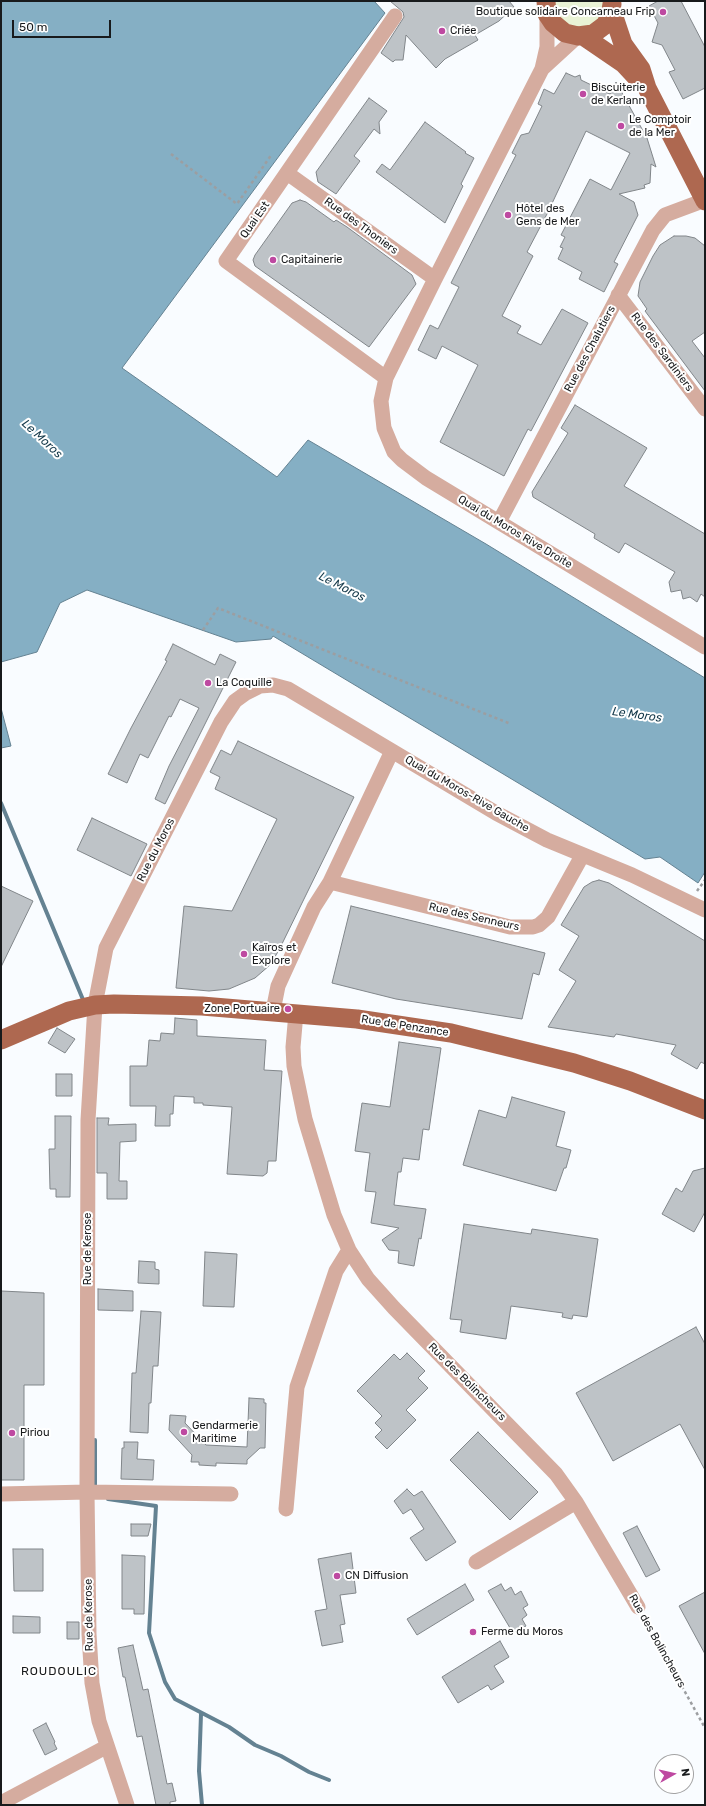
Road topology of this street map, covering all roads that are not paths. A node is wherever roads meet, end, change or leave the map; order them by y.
1 (546, 6) edge
2 (612, 6) edge
3 (395, 16) dead end
4 (580, 36) junction
5 (542, 70) junction
6 (647, 88) junction
7 (287, 173) junction
8 (705, 201) edge
9 (435, 279) junction
10 (618, 294) junction
11 (386, 378) junction
12 (705, 409) edge
13 (499, 522) junction
14 (705, 647) edge
15 (235, 701) joint
16 (392, 751) junction
17 (582, 856) junction
18 (330, 882) junction
19 (700, 907) edge
20 (95, 1005) junction
21 (273, 1011) junction
22 (296, 1013) junction
23 (1, 1040) edge
24 (705, 1110) edge
25 (349, 1250) junction
26 (87, 1492) junction
27 (1, 1494) edge
28 (231, 1494) dead end
29 (576, 1502) junction
30 (286, 1509) dead end
31 (476, 1562) dead end
32 (638, 1607) road end
33 (106, 1747) junction
34 (1, 1803) edge
35 (126, 1805) edge

1 - 4 main road
1 - 5 street
2 - 4 main road
2 - 6 main road
3 - 7 street, Quai Est
4 - 5 street
4 - 6 main road
5 - 9 street, Quai du Moros Rive Droite
6 - 8 main road
7 - 9 street, Rue des Thoniers
7 - 11 street, Quai Est
8 - 10 street, Rue des Chalutiers
9 - 11 street, Quai du Moros Rive Droite
10 - 12 street, Rue des Sardiniers
10 - 13 street, Rue des Chalutiers
11 - 13 street, Quai du Moros Rive Droite
13 - 14 street, Quai du Moros Rive Droite
15 - 16 street, Quai du Moros-Rive Gauche
15 - 20 street, Rue du Moros
16 - 17 street, Quai du Moros-Rive Gauche
16 - 18 street
17 - 18 street, Rue des Senneurs
17 - 19 street, Quai du Moros-Rive Gauche
18 - 21 street
20 - 21 main road, Rue de Penzance
20 - 23 main road, Rue de Penzance
20 - 26 street, Rue de Kerose
21 - 22 main road, Rue de Penzance
22 - 24 main road, Rue de Penzance
22 - 25 street, Rue des Bolincheurs
25 - 29 street, Rue des Bolincheurs
25 - 30 street
26 - 27 street
26 - 28 street
26 - 33 street, Rue de Kerose
29 - 31 street
29 - 32 street, Rue des Bolincheurs
33 - 34 street
33 - 35 street, Rue de Kerose

